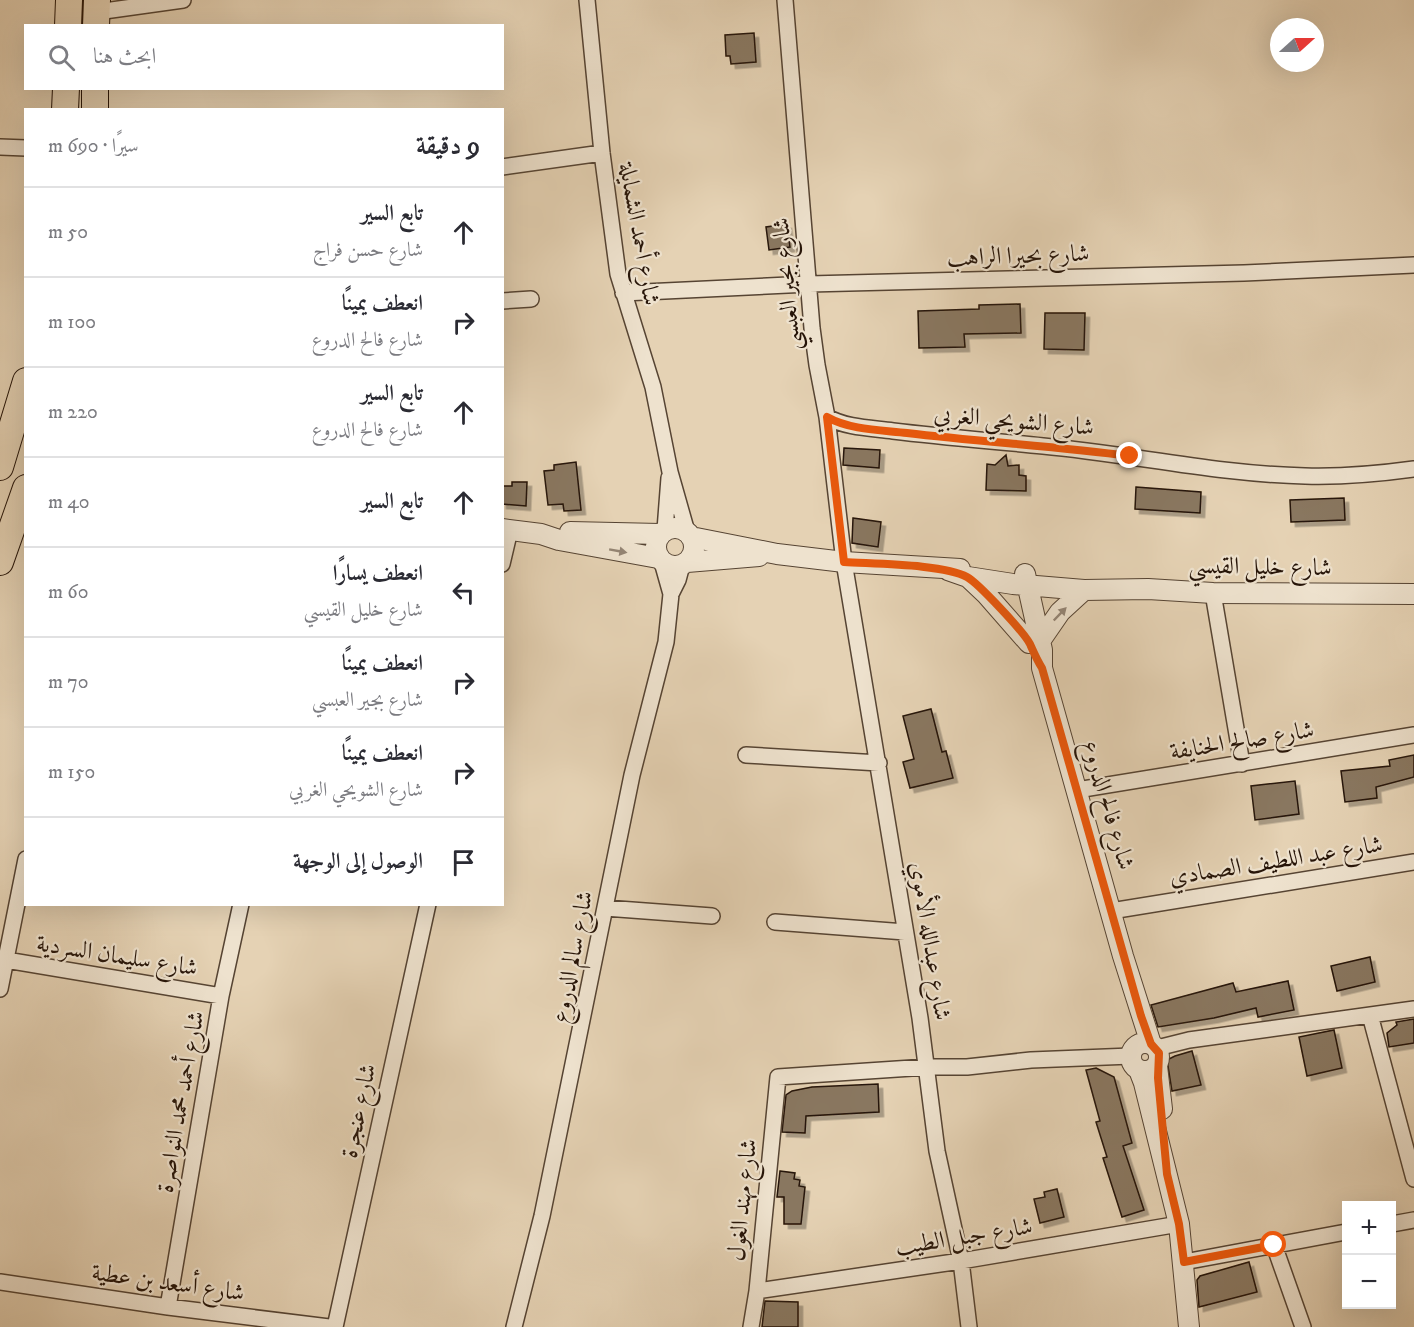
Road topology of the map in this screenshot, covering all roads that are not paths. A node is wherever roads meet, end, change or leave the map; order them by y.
1 (69, 0) edge
2 (183, 0) edge
3 (587, 0) edge
4 (785, 0) edge
5 (97, 12) edge
6 (68, 24) edge
7 (66, 90) edge
8 (95, 90) edge
9 (65, 108) edge
10 (95, 108) edge
11 (0, 147) edge
12 (24, 148) edge
13 (602, 153) junction
14 (504, 167) edge
15 (1414, 265) edge
16 (809, 284) junction
17 (623, 293) junction
18 (531, 299) dead end
19 (504, 301) edge
20 (24, 385) edge
21 (827, 417) junction
22 (7, 422) edge
23 (0, 467) edge
24 (1414, 469) edge
25 (670, 472) junction
26 (24, 495) edge
27 (506, 529) edge
28 (663, 532) junction
29 (541, 534) junction
30 (689, 535) junction
31 (504, 546) edge
32 (777, 554) junction
33 (660, 560) junction
34 (0, 562) edge
35 (844, 562) junction
36 (684, 564) junction
37 (948, 570) junction
38 (968, 577) junction
39 (1019, 579) junction
40 (1105, 588) junction
41 (1084, 590) junction
42 (1213, 593) junction
43 (671, 594) junction
44 (1414, 594) edge
45 (1035, 642) junction
46 (1414, 735) edge
47 (746, 755) dead end
48 (879, 763) junction
49 (1242, 764) junction
50 (1077, 790) junction
51 (1414, 862) edge
52 (24, 870) edge
53 (241, 906) edge
54 (428, 906) edge
55 (605, 908) junction
56 (1111, 911) junction
57 (712, 916) dead end
58 (775, 922) dead end
59 (905, 932) junction
60 (6, 960) junction
61 (0, 989) edge
62 (222, 996) junction
63 (1414, 1009) edge
64 (1370, 1015) junction
65 (1147, 1055) junction
66 (927, 1067) junction
67 (1414, 1179) edge
68 (1414, 1220) edge
69 (1396, 1223) edge
70 (1179, 1224) junction
71 (1342, 1233) edge
72 (1274, 1245) junction
73 (961, 1261) junction
74 (1184, 1262) junction
75 (0, 1282) edge
76 (757, 1291) junction
77 (168, 1307) junction
78 (329, 1327) edge
79 (335, 1327) edge
80 (514, 1327) edge
81 (751, 1327) edge
82 (969, 1327) edge
83 (1189, 1327) edge
84 (1303, 1327) edge

1 - 6 highway
2 - 5 street
3 - 13 street, شارع أحمد الشمايلة
4 - 16 street, شارع بجير العبسي
7 - 9 highway
8 - 10 highway
11 - 12 street
13 - 14 street
13 - 17 street, شارع أحمد الشمايلة
15 - 16 street, شارع بحيرا الراهب
16 - 17 street, شارع بحيرا الراهب
16 - 21 street, شارع بجير العبسي
17 - 25 street, شارع أحمد الشمايلة
18 - 19 street
20 - 22 highway
21 - 24 street, شارع الشويحي الغربي
21 - 35 street, شارع بجير العبسي
22 - 23 highway
25 - 28 street, شارع أحمد الشمايلة
25 - 30 street, شارع أحمد الشمايلة
26 - 34 highway
27 - 29 street
27 - 31 street
28 - 29 street
28 - 30 street
28 - 33 street
29 -> 33 street
30 - 32 street, شارع خليل القيسي
30 - 36 street
32 - 35 street, شارع خليل القيسي
32 - 36 street, شارع خليل القيسي
33 - 36 street
33 - 43 street, شارع سالم الدروع
35 - 37 street, شارع خليل القيسي
35 - 48 street, شارع عبدالله الأموي
36 - 43 street, شارع سالم الدروع
37 - 38 street, شارع خليل القيسي
37 - 39 street, شارع خليل القيسي
38 - 39 street, شارع خليل القيسي
38 - 45 street
39 - 40 street, شارع خليل القيسي
39 - 41 street, شارع خليل القيسي
39 - 45 street, شارع فالح الدروع
40 - 41 street, شارع خليل القيسي
40 - 42 street, شارع خليل القيسي
45 -> 41 street
42 - 44 street, شارع خليل القيسي
42 - 49 street
43 - 55 street, شارع سالم الدروع
45 - 50 street, شارع فالح الدروع
46 - 49 street, شارع صالح الحنايفة
47 - 48 street
48 - 59 street, شارع عبدالله الأموي
49 - 50 street, شارع صالح الحنايفة
50 - 56 street, شارع فالح الدروع
51 - 56 street, شارع عبد اللطيف الصمادي
52 - 60 street
53 - 62 street, شارع أحمد محمد النواصرة
54 - 79 street, شارع عنجرة
55 - 57 street
55 - 80 street, شارع سالم الدروع
56 - 65 street, شارع فالح الدروع
58 - 59 street
59 - 66 street, شارع عبدالله الأموي
60 - 61 street
60 - 62 street, شارع سليمان السردية
62 - 77 street, شارع أحمد محمد النواصرة
63 - 64 street
64 - 65 street
64 - 67 street
65 - 66 street
65 - 70 street, شارع فالح الدروع
66 - 73 street, شارع عبدالله الأموي
66 - 76 street, شارع مهند الغول
68 - 69 street
70 - 73 street, شارع جبل الطيب
70 - 74 street, شارع فالح الدروع
71 - 72 street
72 - 74 street
72 - 84 street
73 - 76 street, شارع جبل الطيب
73 - 82 street, شارع عبدالله الأموي
74 - 83 street, شارع فالح الدروع
75 - 77 street, شارع أسعد بن عطية
76 - 81 street, شارع مهند الغول
77 - 78 street, شارع أسعد بن عطية

